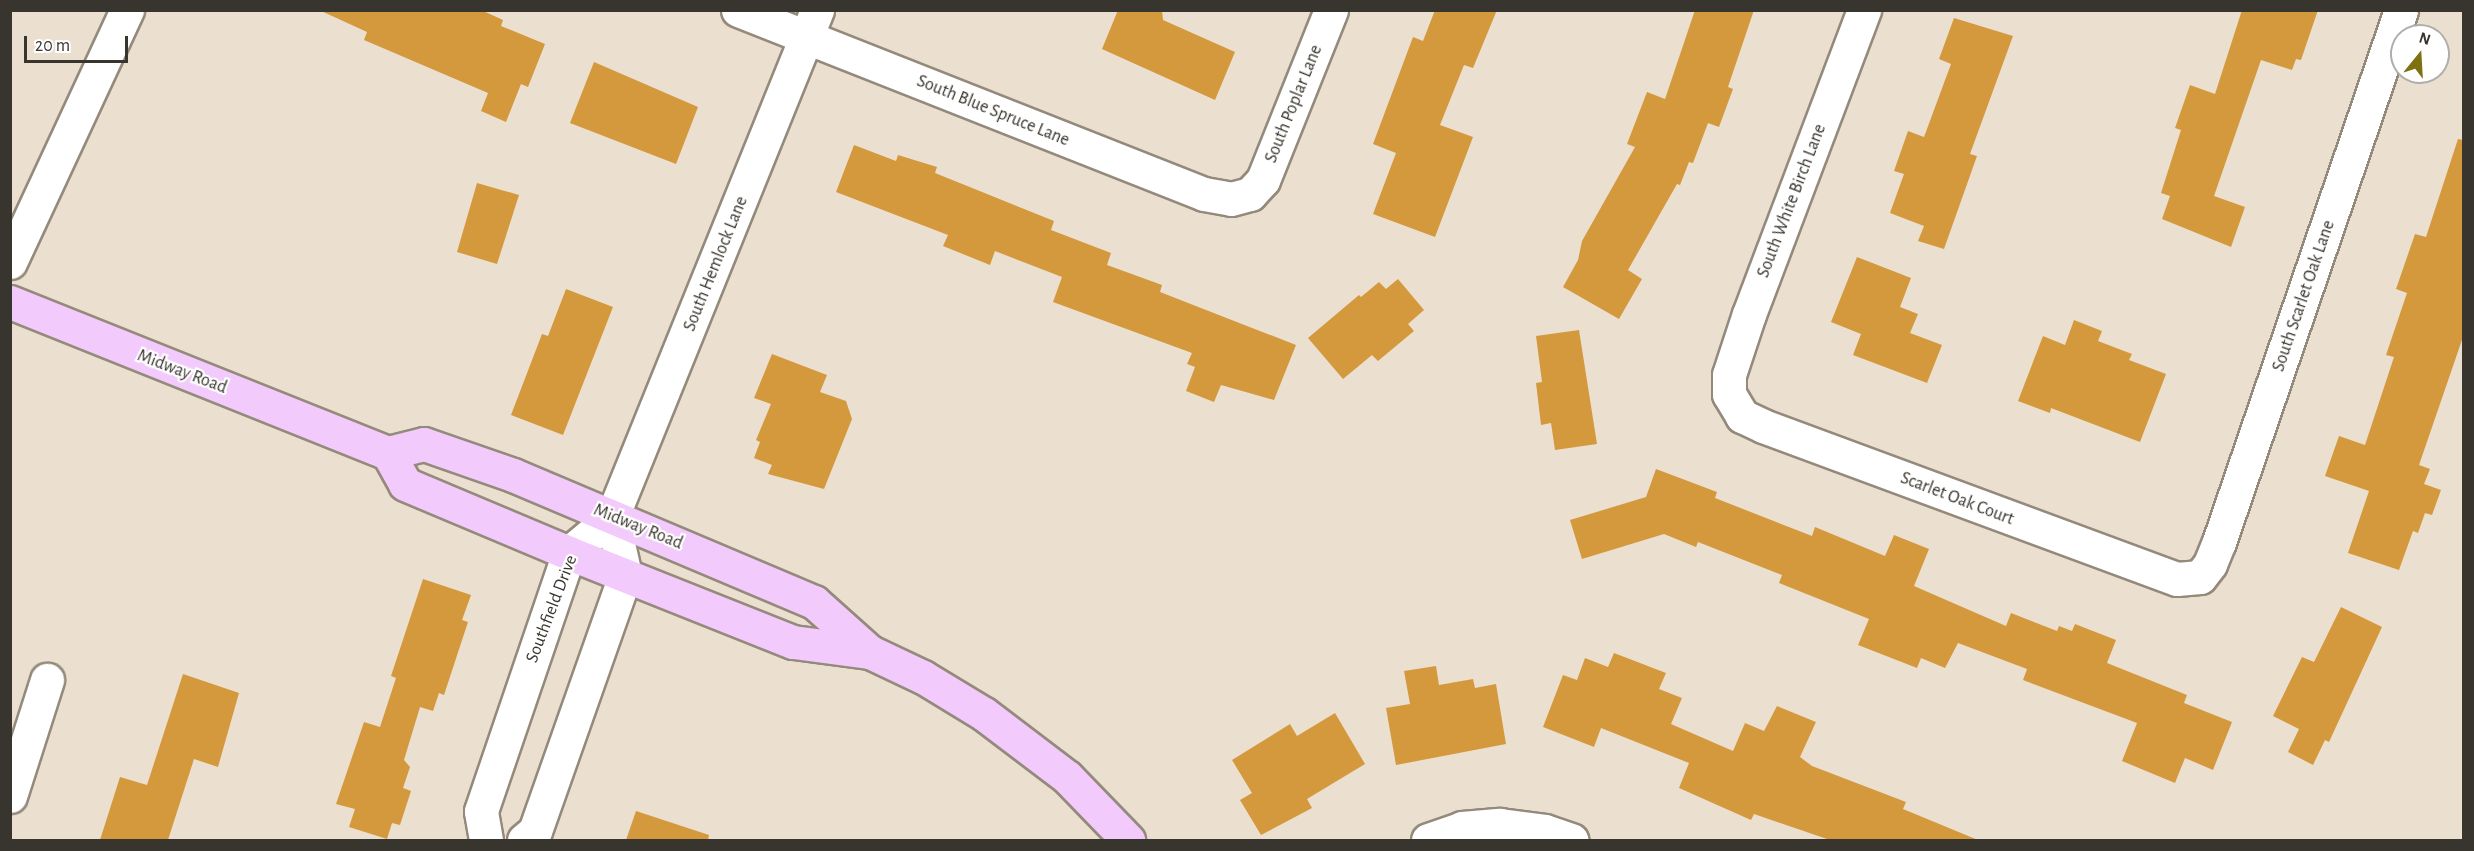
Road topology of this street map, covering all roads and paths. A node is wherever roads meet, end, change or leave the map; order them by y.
1 (127, 10) edge
2 (738, 10) edge
3 (1331, 10) edge
4 (1864, 10) edge
5 (2401, 10) edge
6 (812, 23) edge
7 (1250, 194) joint
8 (10, 262) edge
9 (10, 302) edge
10 (1729, 394) joint
11 (388, 453) junction
12 (612, 517) junction
13 (569, 553) junction
14 (625, 575) junction
15 (2200, 577) joint
16 (870, 652) junction
17 (47, 680) dead end
18 (10, 796) edge
19 (486, 840) edge
20 (524, 840) edge
21 (1128, 840) edge
22 (1428, 840) edge
23 (1571, 840) edge

1 - 8 street
2 - 6 street, South Blue Spruce Lane
3 - 7 street, South Poplar Lane
4 - 10 street, South White Birch Lane
5 - 15 street, South Scarlet Oak Lane
6 - 7 street, South Blue Spruce Lane
6 - 12 street, South Hemlock Lane
9 - 11 main road, Midway Road
10 - 15 street, Scarlet Oak Court
11 - 12 main road, Midway Road
11 - 13 main road, Midway Road
12 - 13 street, Southfield Drive
12 - 14 street
12 - 16 main road, Midway Road
13 - 14 main road, Midway Road
13 - 19 street, Southfield Drive
14 - 16 main road, Midway Road
14 - 20 street
16 - 21 main road, Midway Road
17 - 18 street
22 - 23 street

